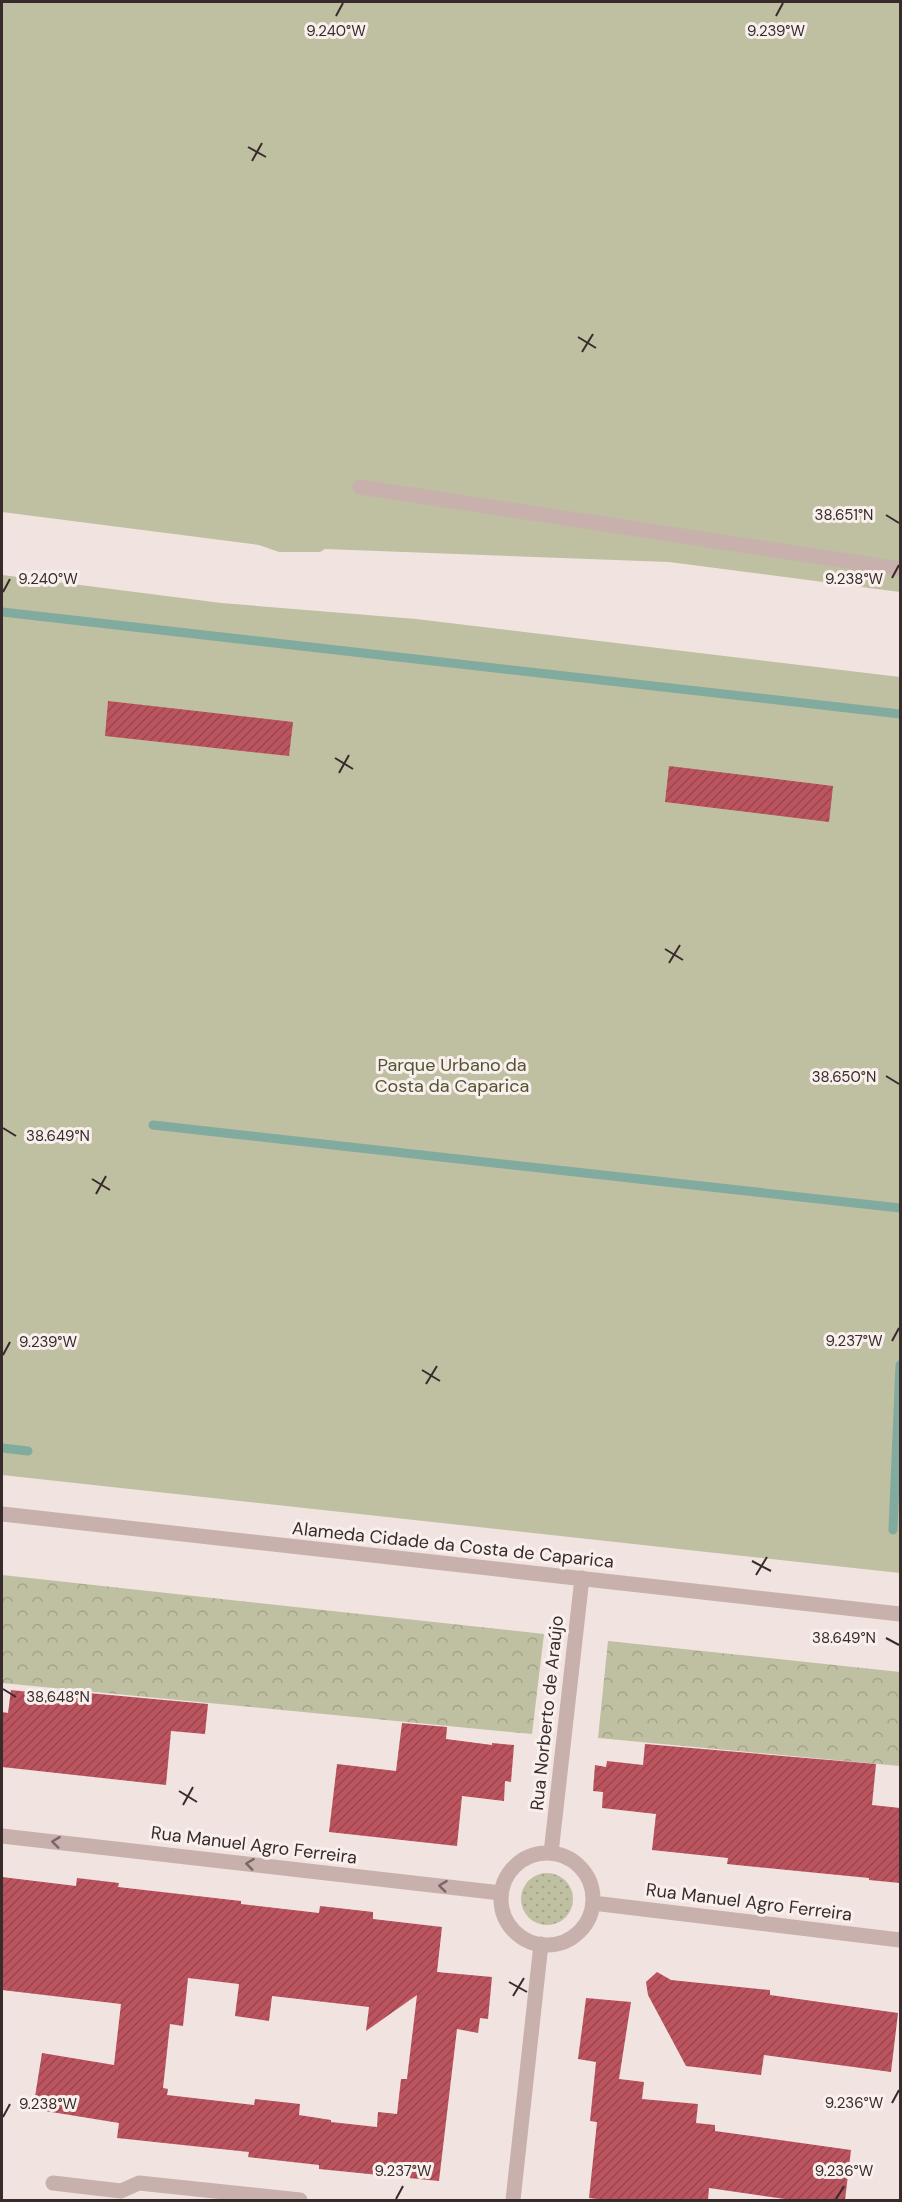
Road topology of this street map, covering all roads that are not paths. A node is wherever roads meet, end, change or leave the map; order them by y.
1 (360, 487) dead end
2 (900, 569) edge
3 (2, 1514) edge
4 (582, 1578) junction
5 (900, 1614) edge
6 (2, 1836) edge
7 (551, 1853) junction
8 (501, 1893) junction
9 (593, 1904) junction
10 (900, 1940) edge
11 (541, 1944) junction
12 (53, 2183) dead end
13 (300, 2200) edge
14 (513, 2200) edge

1 - 2 street
3 - 4 street, Alameda Cidade da Costa de Caparica
4 - 5 street, Alameda Cidade da Costa de Caparica
4 - 7 street, Rua Norberto de Araújo
8 -> 6 street, Rua Manuel Agro Ferreira
7 - 8 street
7 - 9 street
8 - 11 street
9 - 10 street, Rua Manuel Agro Ferreira
9 - 11 street
11 - 14 street
12 - 13 street

